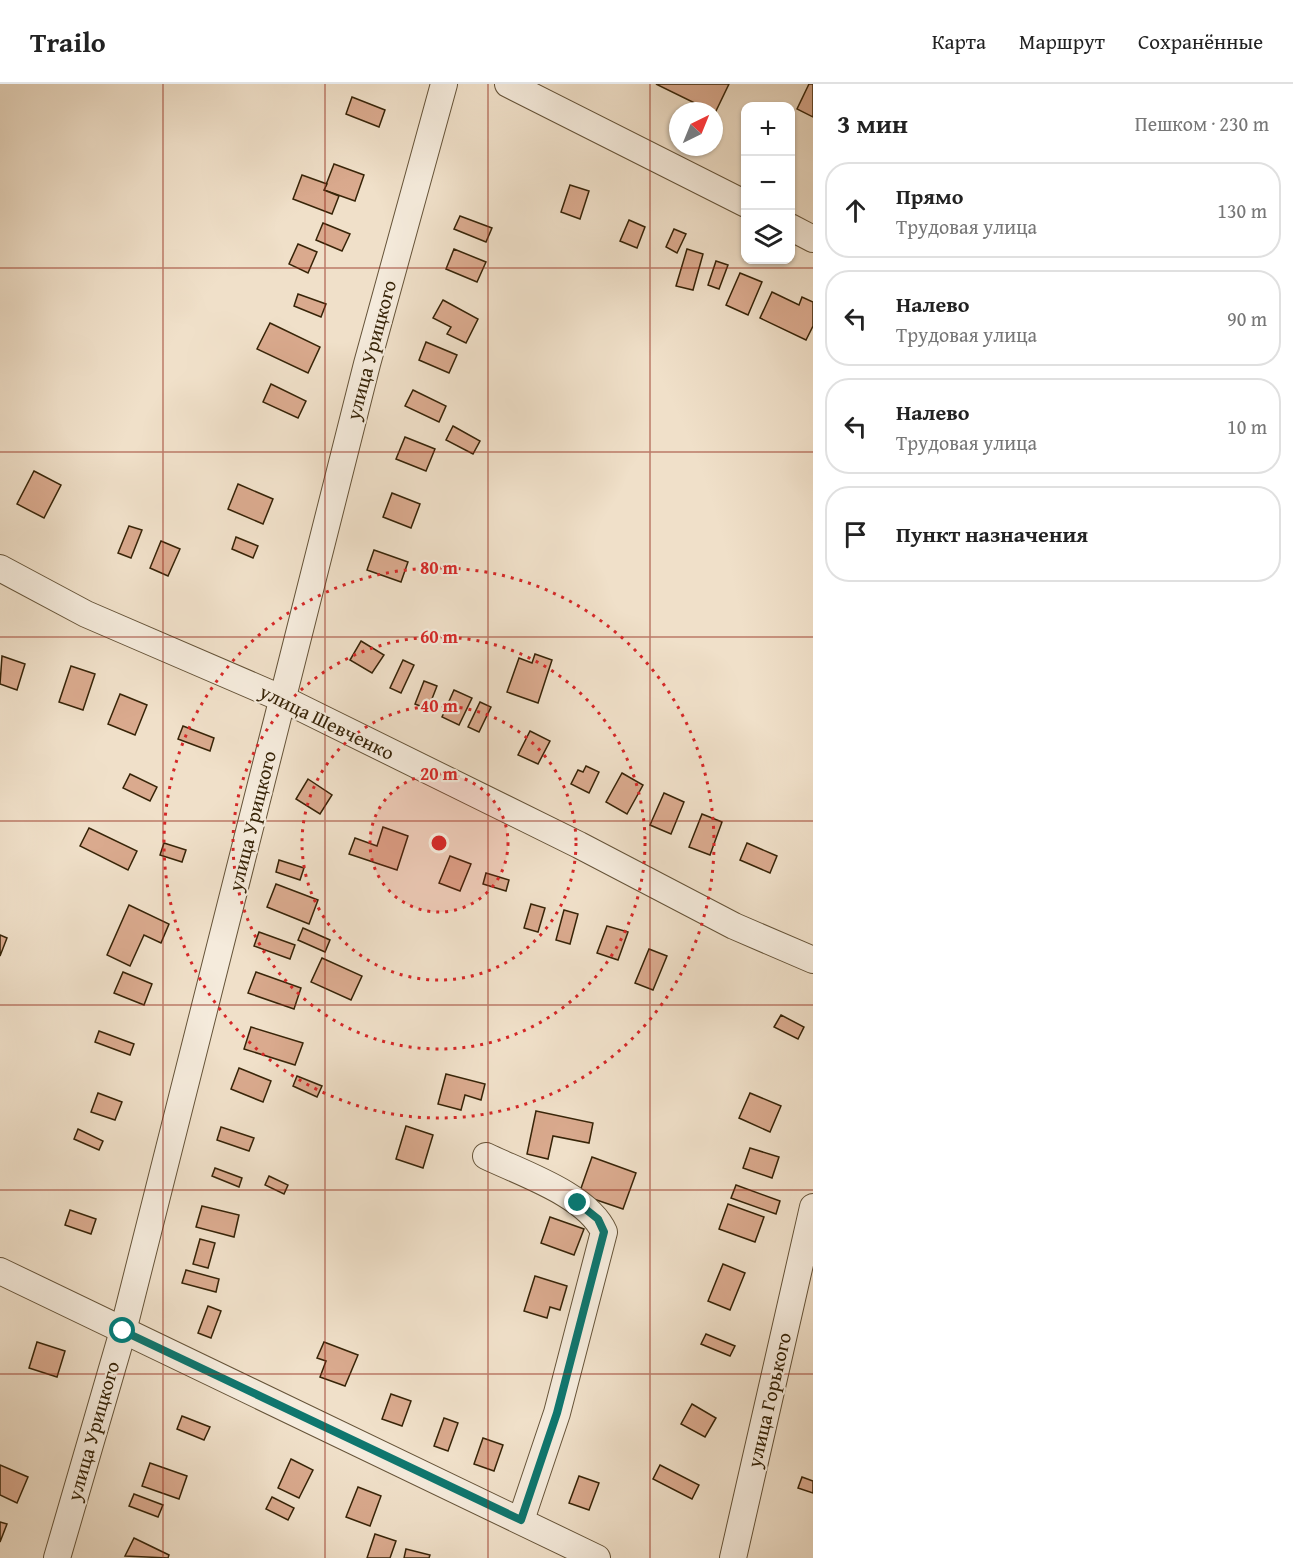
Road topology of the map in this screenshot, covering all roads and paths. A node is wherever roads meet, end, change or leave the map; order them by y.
1 (444, 84) edge
2 (508, 84) edge
3 (741, 201) edge
4 (795, 230) edge
5 (813, 239) edge
6 (0, 568) edge
7 (283, 699) junction
8 (813, 960) edge
9 (486, 1156) dead end
10 (813, 1207) edge
11 (0, 1270) edge
12 (123, 1331) junction
13 (521, 1520) junction
14 (57, 1558) edge
15 (597, 1558) edge
16 (733, 1558) edge

1 - 7 street, улица Урицкого
2 - 3 street
4 - 5 street
6 - 7 street, улица Шевченко
7 - 8 street, улица Шевченко
7 - 12 street, улица Урицкого
9 - 13 street
10 - 16 street, улица Горького
11 - 12 street
12 - 13 street
12 - 14 street, улица Урицкого
13 - 15 street

